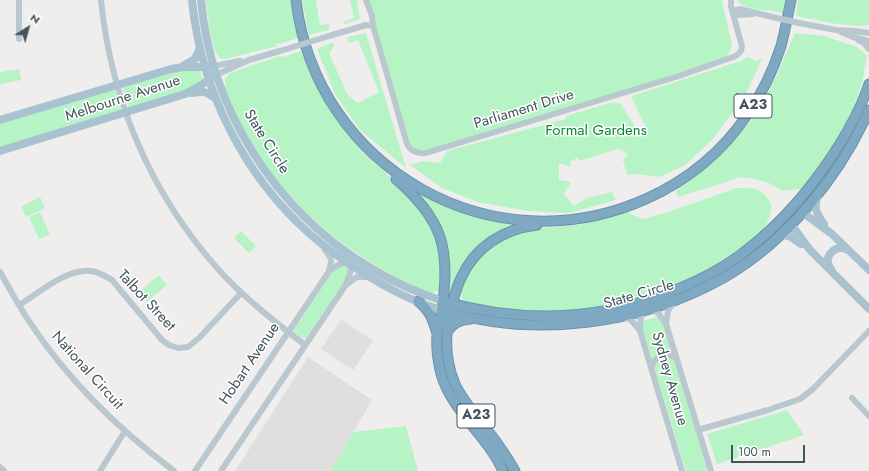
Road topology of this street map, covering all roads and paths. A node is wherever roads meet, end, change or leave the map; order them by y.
1 (19, 0) edge
2 (101, 0) edge
3 (192, 0) edge
4 (201, 0) edge
5 (296, 0) edge
6 (366, 0) edge
7 (731, 0) edge
8 (791, 0) edge
9 (742, 9) junction
10 (734, 14) junction
11 (759, 14) junction
12 (373, 26) junction
13 (869, 28) edge
14 (869, 32) edge
15 (854, 34) junction
16 (19, 39) dead end
17 (869, 41) edge
18 (200, 48) junction
19 (869, 49) edge
20 (249, 60) junction
21 (210, 67) junction
22 (179, 68) junction
23 (216, 75) junction
24 (209, 80) junction
25 (869, 84) edge
26 (117, 85) junction
27 (185, 94) junction
28 (215, 98) junction
29 (869, 110) edge
30 (126, 113) junction
31 (0, 120) edge
32 (361, 142) junction
33 (0, 152) edge
34 (818, 193) junction
35 (794, 205) junction
36 (802, 212) junction
37 (785, 215) junction
38 (552, 222) junction
39 (791, 224) junction
40 (781, 234) junction
41 (832, 234) junction
42 (316, 239) junction
43 (342, 248) junction
44 (810, 250) junction
45 (850, 251) junction
46 (349, 263) junction
47 (364, 264) junction
48 (869, 270) edge
49 (0, 272) edge
50 (328, 272) junction
51 (833, 273) junction
52 (370, 277) junction
53 (345, 286) junction
54 (242, 293) junction
55 (675, 300) junction
56 (418, 301) junction
57 (643, 302) junction
58 (19, 306) junction
59 (447, 307) junction
60 (652, 308) junction
61 (869, 309) edge
62 (641, 312) junction
63 (621, 317) junction
64 (475, 318) junction
65 (518, 320) junction
66 (558, 321) junction
67 (666, 324) junction
68 (640, 331) junction
69 (869, 331) edge
70 (288, 332) junction
71 (437, 334) junction
72 (447, 334) junction
73 (305, 345) junction
74 (676, 358) junction
75 (651, 367) junction
76 (852, 398) dead end
77 (869, 416) edge
78 (698, 430) junction
79 (125, 431) junction
80 (0, 467) edge
81 (4, 471) edge
82 (100, 471) edge
83 (174, 471) edge
84 (195, 471) edge
85 (221, 471) edge
86 (503, 471) edge
87 (515, 471) edge
88 (682, 471) edge
89 (711, 471) edge

1 - 16 street
2 - 26 street
3 - 18 main road, State Circle
4 - 21 main road, State Circle
5 - 32 highway
6 - 12 street, Parliament Drive
7 - 9 street, Parliament Drive
7 - 10 street, Parliament Drive
8 - 38 highway, A23
9 - 10 street
9 - 11 street
10 - 11 street
10 - 12 street, Parliament Drive
11 - 15 street, bridge
12 - 20 street, Melbourne Avenue, bridge
13 - 15 street
14 - 15 street
15 - 17 street
15 - 19 street
18 - 21 main road, State Circle
18 - 22 main road
20 - 21 street, Melbourne Avenue
20 - 23 street, Melbourne Avenue
21 - 22 main road, Melbourne Avenue
21 - 23 main road, State Circle
21 - 24 main road, State Circle
22 - 26 main road, Melbourne Avenue
23 - 24 main road, Melbourne Avenue
23 - 43 main road, State Circle
24 - 27 main road, Melbourne Avenue
24 - 28 main road, State Circle
25 - 35 highway, State Circle
26 - 30 street
26 - 31 main road, Melbourne Avenue
27 - 28 main road
27 - 30 main road, Melbourne Avenue
28 - 42 main road, State Circle
29 - 34 highway, State Circle
30 - 33 main road, Melbourne Avenue
30 - 54 street
32 - 38 highway
32 - 59 highway
34 - 36 highway, State Circle
34 - 41 main road
35 - 36 highway
35 - 37 highway, State Circle
36 - 39 highway, State Circle
36 - 41 main road
37 - 39 highway
37 - 57 highway, State Circle
38 - 59 highway, A23
39 - 40 highway, State Circle
39 - 44 main road
40 - 44 main road
40 - 55 highway, State Circle
41 - 45 main road
42 - 46 main road, State Circle
42 - 50 street
43 - 46 main road
43 - 47 main road, State Circle
44 - 51 main road
45 - 48 main road
45 - 51 main road
46 - 47 main road, State Circle
46 - 50 street, Hobart Avenue
46 - 52 main road, State Circle
46 - 53 street
47 - 59 main road, State Circle
49 - 58 street, National Circuit
50 - 70 street, Hobart Avenue
51 - 61 main road
52 - 53 street
52 - 56 main road, State Circle
53 - 73 street
54 - 58 street, Talbot Street
54 - 70 street
55 - 60 highway, State Circle
55 - 67 street, Sydney Avenue
56 - 59 main road, State Circle
56 - 71 highway
57 - 60 highway, Sydney Avenue
57 - 62 highway, Sydney Avenue
57 - 66 highway, State Circle
58 - 79 street, National Circuit
59 - 64 highway, State Circle
59 - 65 highway, State Circle
59 - 71 highway, A23
59 - 72 highway, A23
60 - 62 highway, State Circle
60 - 67 street, Sydney Avenue
62 - 63 highway, State Circle
62 - 68 street, Sydney Avenue
63 - 66 highway, State Circle
63 - 68 street
64 - 65 highway, State Circle
64 - 72 highway
65 - 66 highway, State Circle
67 - 74 street, Sydney Avenue
68 - 75 street, Sydney Avenue
69 - 78 street
70 - 73 street
70 - 84 street, Hobart Avenue
71 - 86 highway, A23
72 - 87 highway, A23
73 - 85 street
74 - 75 street
74 - 78 street, Sydney Avenue
75 - 88 street, Sydney Avenue
76 - 77 street
78 - 89 street, Sydney Avenue
79 - 82 street
79 - 83 street, National Circuit
80 - 81 street

